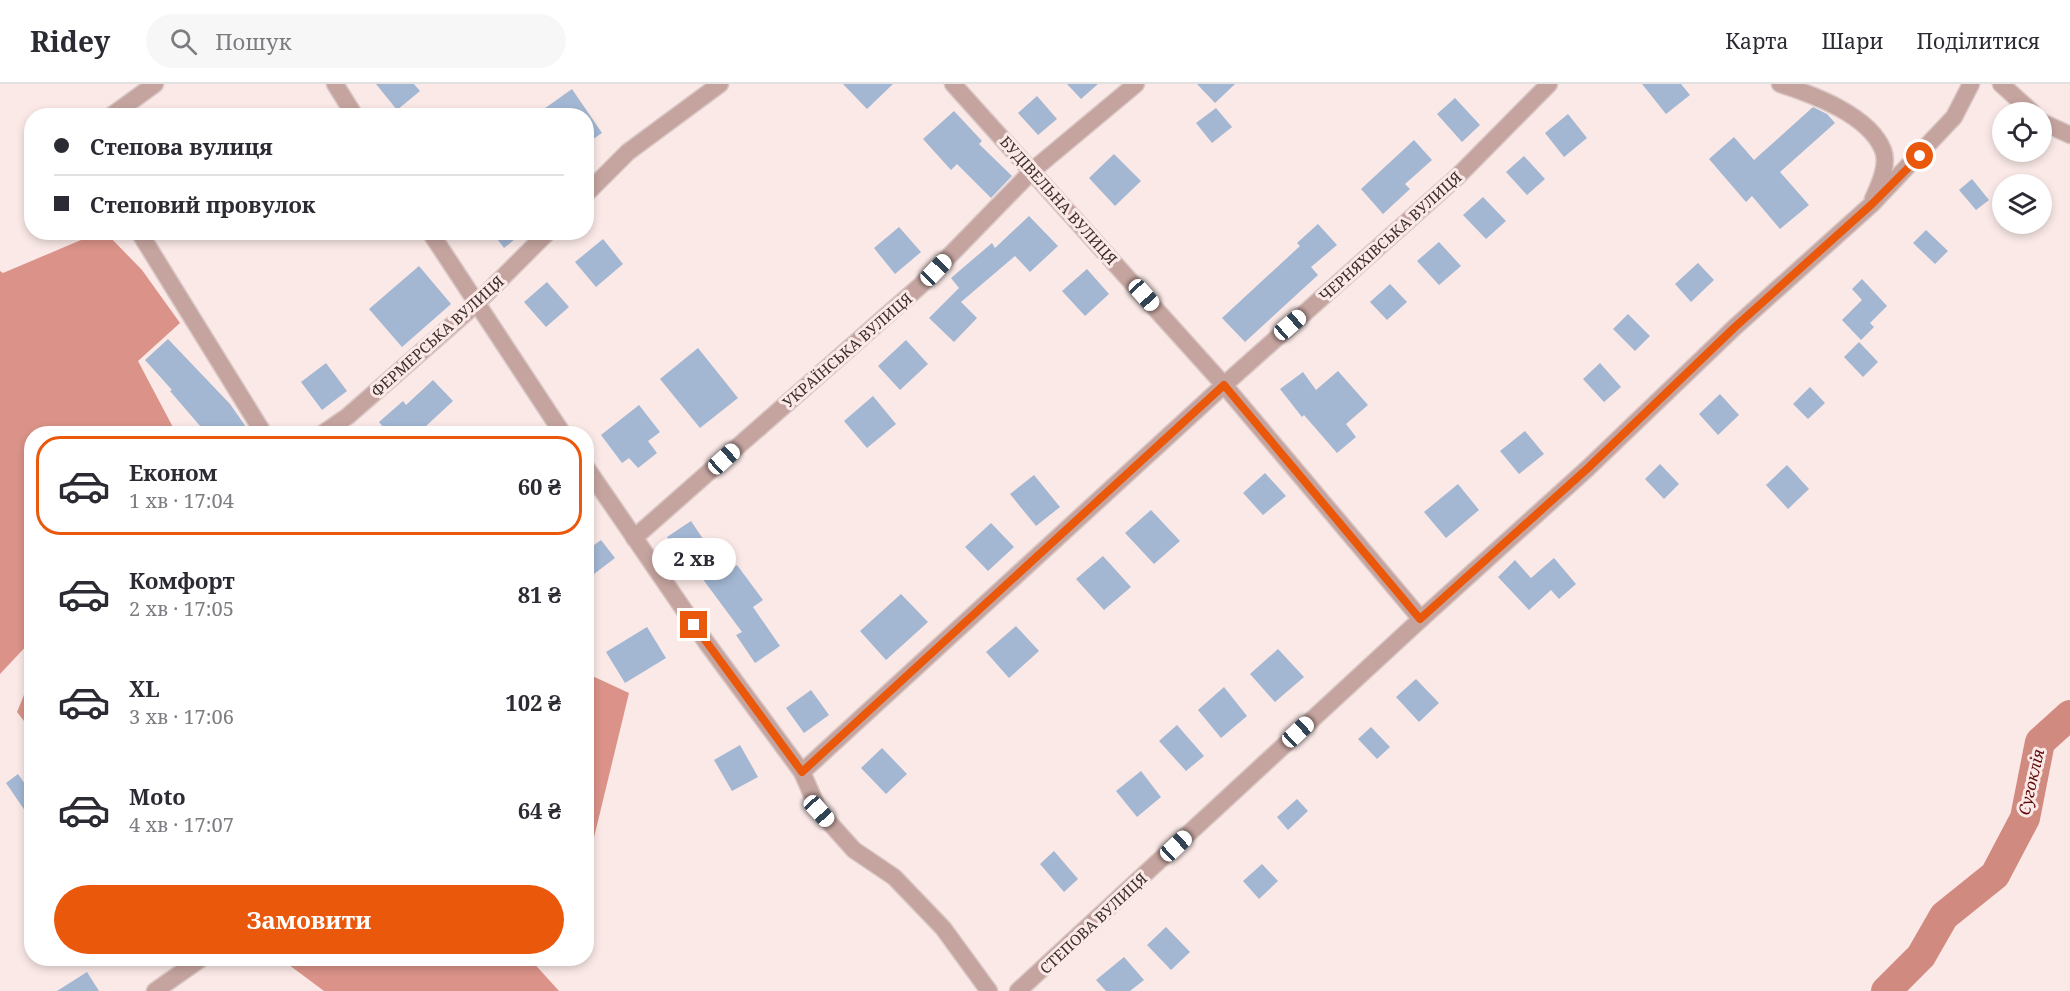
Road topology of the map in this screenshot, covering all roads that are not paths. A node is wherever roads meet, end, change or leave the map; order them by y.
1 (154, 84) edge
2 (335, 84) edge
3 (720, 84) edge
4 (953, 84) edge
5 (1136, 84) edge
6 (1549, 84) edge
7 (1780, 84) edge
8 (1971, 84) edge
9 (2001, 84) edge
10 (2021, 102) edge
11 (122, 108) edge
12 (350, 108) edge
13 (2052, 127) edge
14 (2070, 135) edge
15 (1033, 170) junction
16 (594, 186) edge
17 (1872, 204) junction
18 (144, 240) edge
19 (435, 240) edge
20 (540, 240) edge
21 (476, 304) junction
22 (1224, 385) junction
23 (259, 426) edge
24 (334, 426) edge
25 (558, 426) edge
26 (594, 479) edge
27 (634, 538) junction
28 (1420, 619) junction
29 (802, 772) junction
30 (192, 966) edge
31 (166, 988) edge
32 (989, 991) edge
33 (1018, 991) edge

1 - 11 street
2 - 12 street
3 - 16 street
4 - 15 street, БУДІВЕЛЬНА ВУЛИЦЯ
5 - 15 street, УКРАЇНСЬКА ВУЛИЦЯ
6 - 22 street, ЧЕРНЯХІВСЬКА ВУЛИЦЯ
7 - 17 street
8 - 17 street, СТЕПОВА ВУЛИЦЯ
9 - 10 street
13 - 14 street
15 - 22 street, БУДІВЕЛЬНА ВУЛИЦЯ
15 - 27 street, УКРАЇНСЬКА ВУЛИЦЯ
17 - 28 street, СТЕПОВА ВУЛИЦЯ
18 - 23 street
19 - 21 street
20 - 21 street, ФЕРМЕРСЬКА ВУЛИЦЯ
21 - 24 street, ФЕРМЕРСЬКА ВУЛИЦЯ
21 - 25 street
22 - 28 street, БУДІВЕЛЬНА ВУЛИЦЯ
22 - 29 street, ЧЕРНЯХІВСЬКА ВУЛИЦЯ
26 - 27 street
27 - 29 street
28 - 33 street, СТЕПОВА ВУЛИЦЯ
29 - 32 street
30 - 31 street

